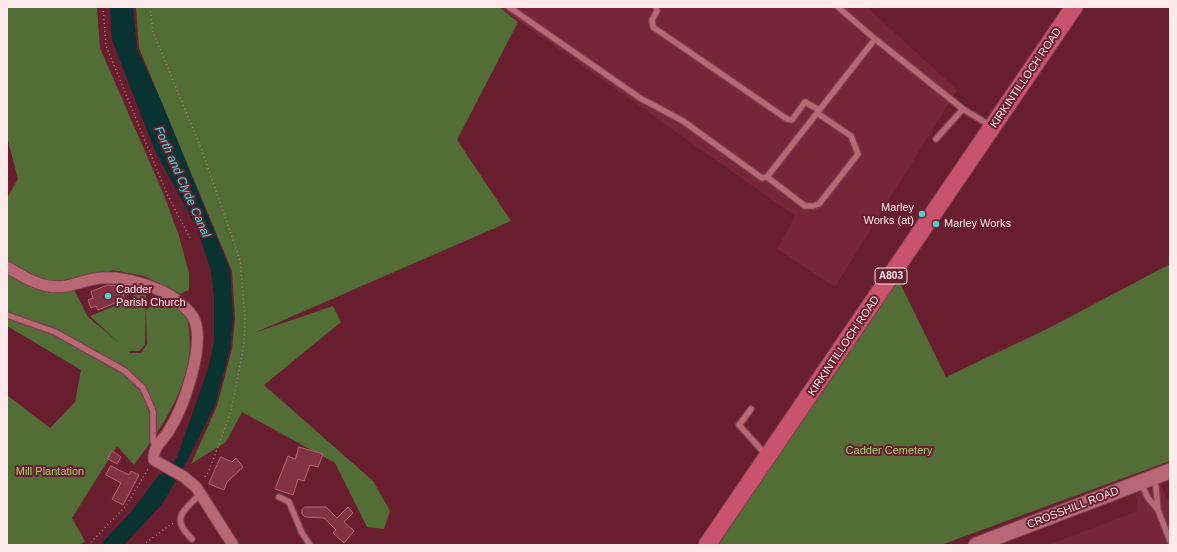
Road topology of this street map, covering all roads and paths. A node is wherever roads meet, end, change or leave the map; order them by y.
1 (103, 7) edge
2 (150, 7) edge
3 (509, 7) edge
4 (656, 7) edge
5 (838, 7) edge
6 (1074, 7) edge
7 (875, 39) junction
8 (963, 109) junction
9 (818, 112) junction
10 (993, 127) junction
11 (936, 139) dead end
12 (767, 177) junction
13 (190, 238) dead end
14 (7, 267) edge
15 (7, 315) edge
16 (751, 408) dead end
17 (156, 447) junction
18 (768, 457) junction
19 (157, 462) junction
20 (1170, 472) edge
21 (1155, 477) junction
22 (1140, 483) junction
23 (198, 491) junction
24 (279, 497) dead end
25 (1158, 510) junction
26 (180, 522) junction
27 (192, 539) dead end
28 (1170, 541) edge
29 (88, 545) edge
30 (144, 545) edge
31 (233, 545) edge
32 (310, 545) edge
33 (707, 545) edge
34 (976, 545) edge

1 - 13 path
2 - 23 path
3 - 12 lane
4 - 9 lane
5 - 7 lane
6 - 10 main road, KIRKINTILLOCH ROAD / A803
7 - 8 lane
7 - 9 lane
8 - 10 lane
8 - 11 lane
9 - 12 lane
9 - 12 lane
10 - 18 main road, KIRKINTILLOCH ROAD / A803
14 - 17 street
15 - 17 lane
16 - 18 lane
17 - 19 street
18 - 33 main road, KIRKINTILLOCH ROAD / A803
19 - 23 street
19 - 29 path
20 - 21 main road, CROSSHILL ROAD
21 - 22 main road, CROSSHILL ROAD
21 - 25 lane
22 - 25 lane
22 - 34 main road, CROSSHILL ROAD
23 - 26 lane
23 - 31 street
24 - 32 lane
25 - 28 lane
26 - 27 lane
26 - 30 path

